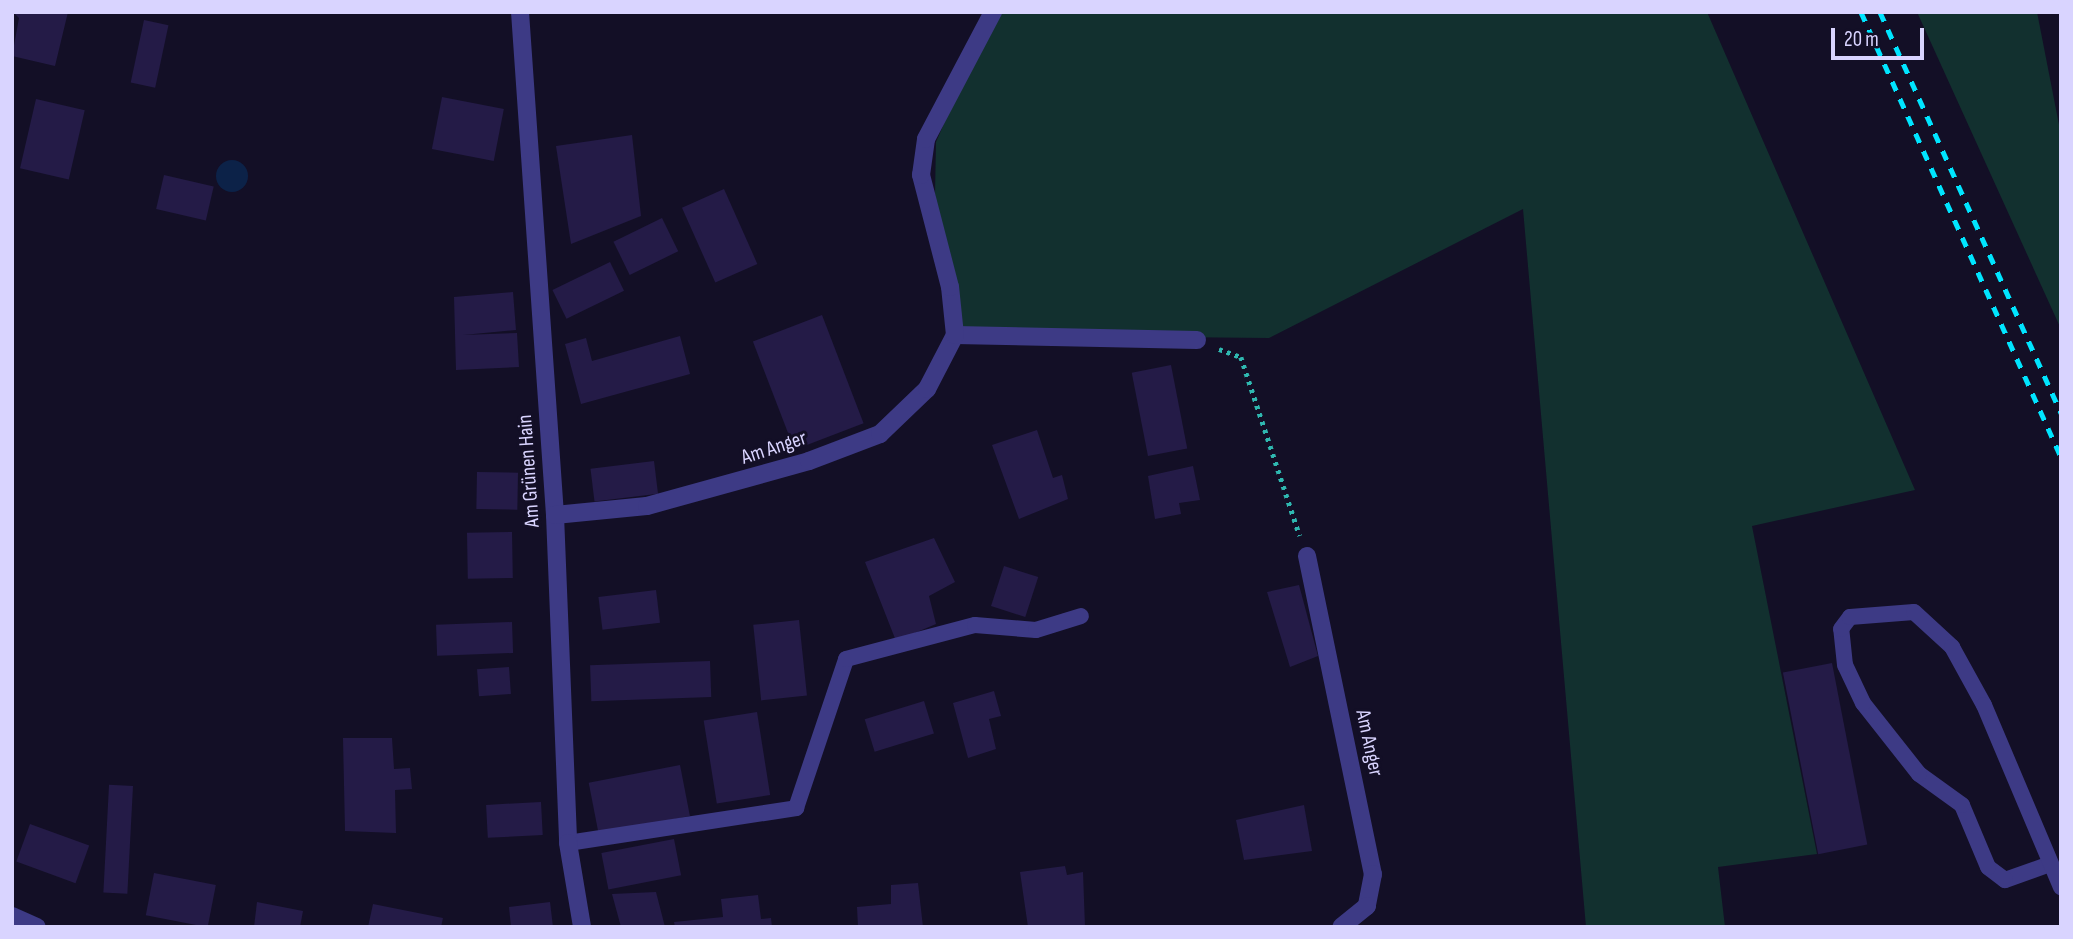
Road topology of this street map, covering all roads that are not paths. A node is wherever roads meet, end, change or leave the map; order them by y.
1 (520, 12) edge
2 (993, 12) edge
3 (955, 335) junction
4 (1197, 340) road end
5 (555, 515) junction
6 (1307, 556) road end
7 (1080, 616) dead end
8 (569, 843) junction
9 (2050, 864) junction
10 (2061, 887) edge
11 (12, 916) edge
12 (37, 927) edge
13 (582, 927) edge
14 (1341, 927) edge

1 - 5 street, Am Grünen Hain
2 - 3 street
3 - 4 street
3 - 5 street, Am Anger
5 - 8 street, Am Grünen Hain
6 - 14 street, Am Anger
7 - 8 lane
8 - 13 street, Am Grünen Hain
9 - 9 lane
9 - 10 lane
11 - 12 street

